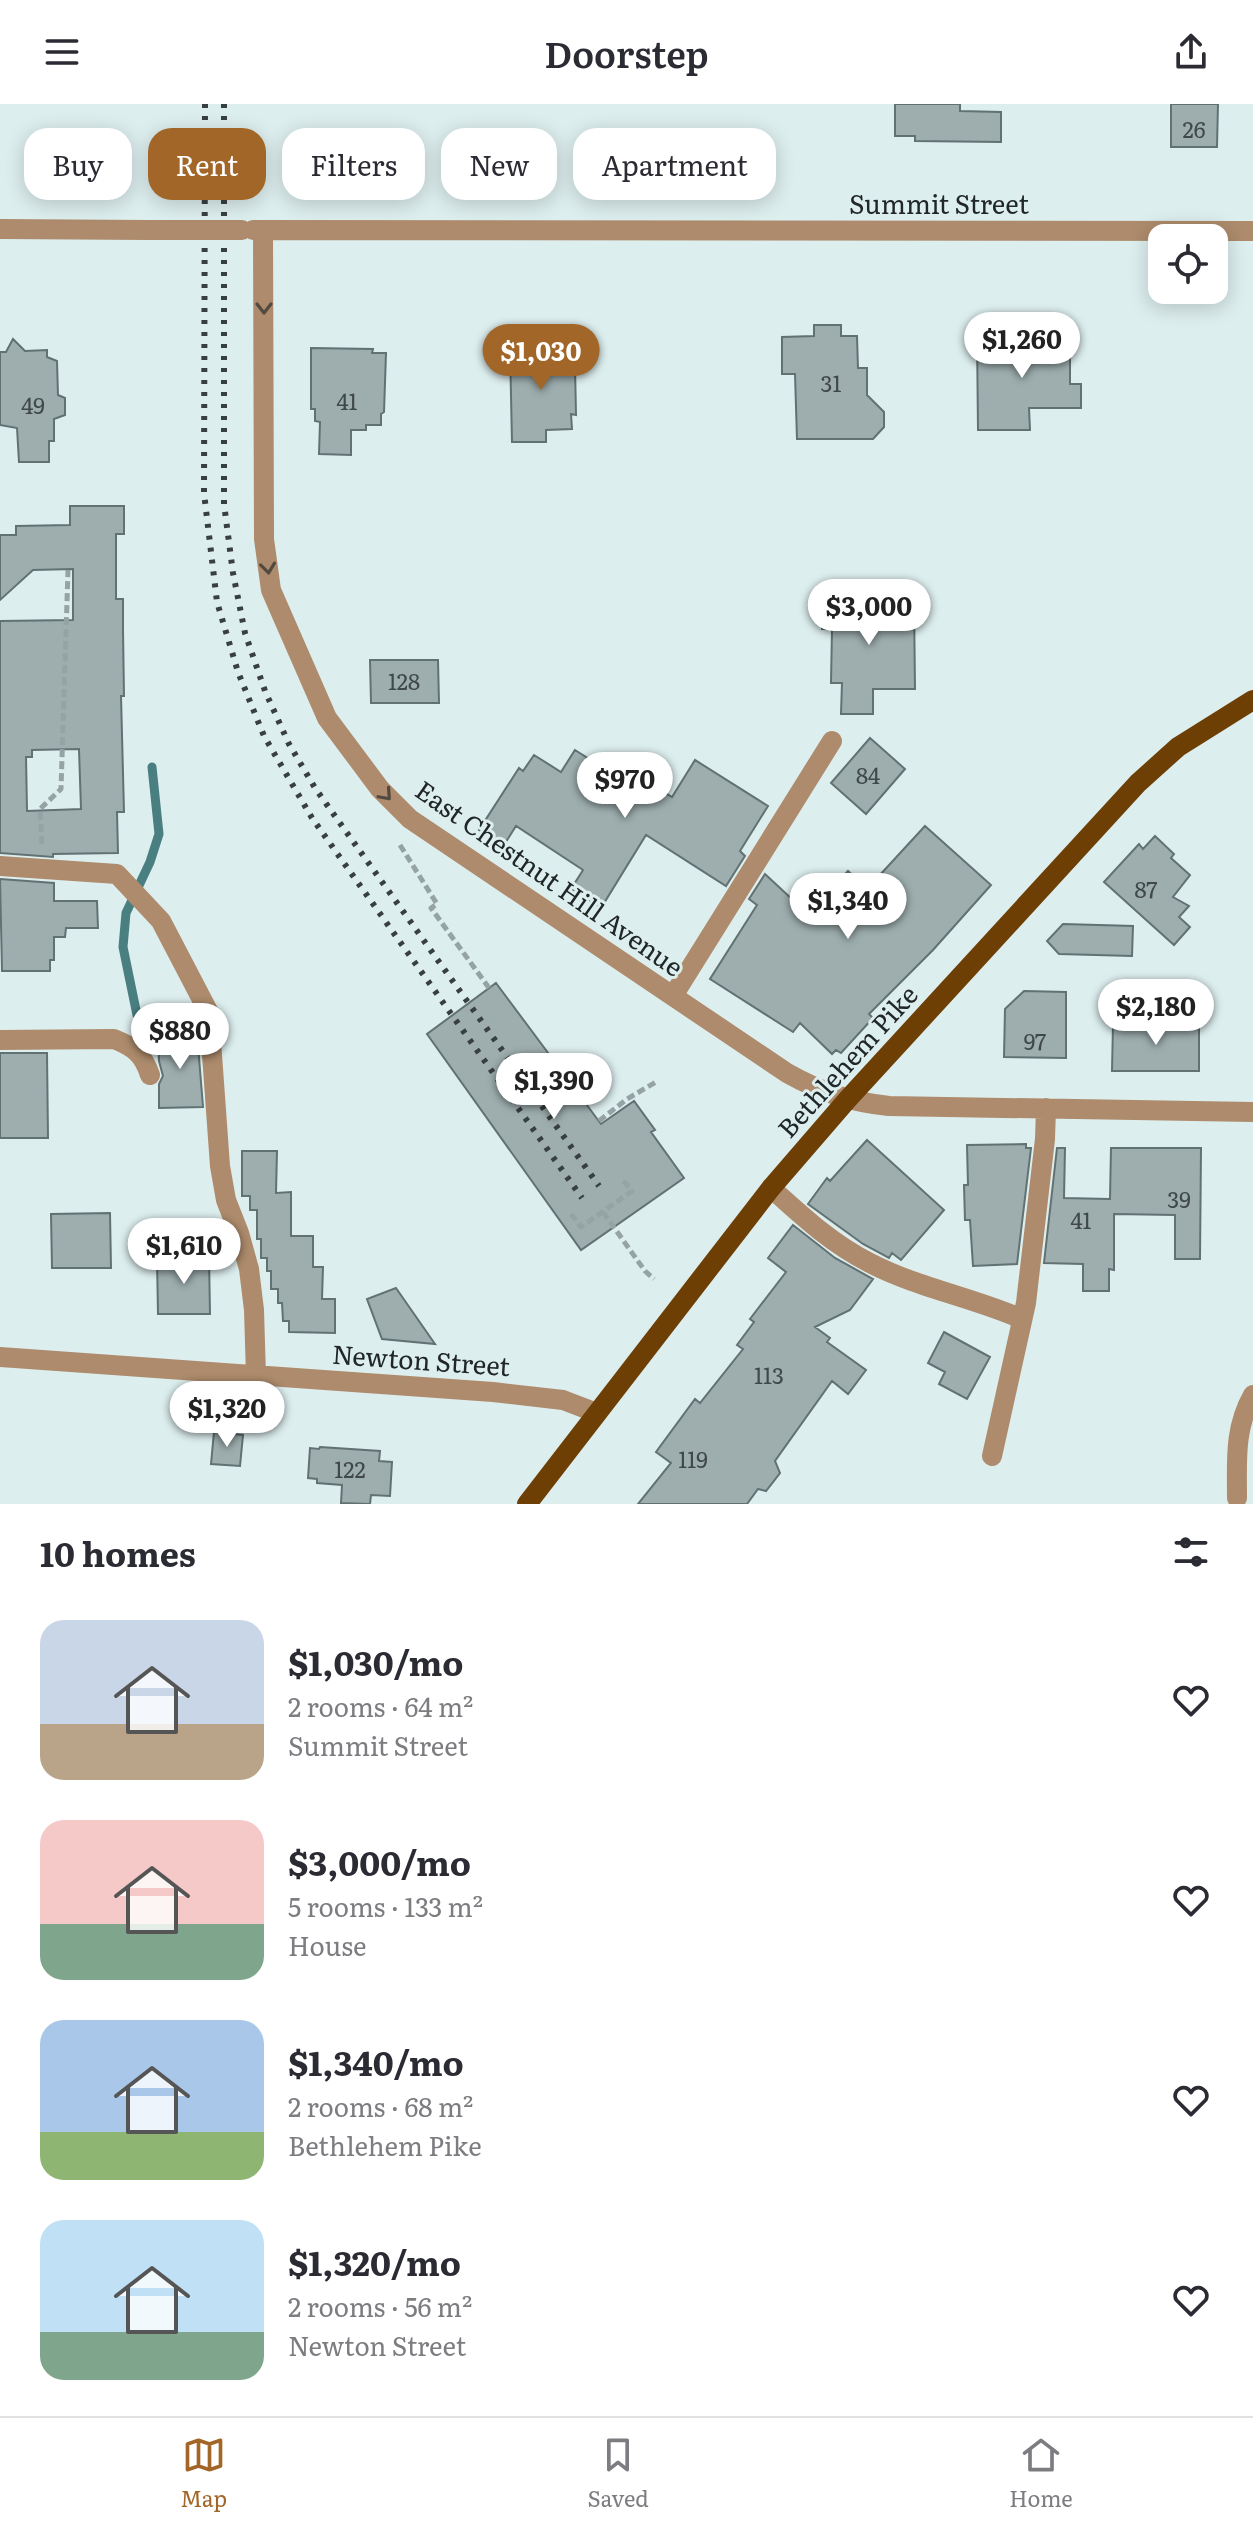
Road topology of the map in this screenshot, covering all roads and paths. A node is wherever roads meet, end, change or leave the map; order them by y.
1 (0, 229) edge
2 (263, 230) junction
3 (1253, 231) edge
4 (68, 570) dead end
5 (1253, 700) edge
6 (832, 741) dead end
7 (395, 838) dead end
8 (0, 866) edge
9 (43, 869) junction
10 (489, 988) dead end
11 (673, 996) junction
12 (0, 1040) edge
13 (150, 1075) dead end
14 (656, 1082) dead end
15 (847, 1100) junction
16 (1046, 1108) junction
17 (1253, 1112) edge
18 (599, 1121) dead end
19 (622, 1179) dead end
20 (771, 1188) junction
21 (603, 1212) junction
22 (571, 1214) dead end
23 (654, 1279) dead end
24 (1022, 1319) junction
25 (0, 1357) edge
26 (256, 1376) junction
27 (1253, 1395) edge
28 (597, 1413) junction
29 (992, 1456) dead end
30 (1237, 1498) dead end
31 (527, 1504) edge

1 - 2 street, Summit Street, bridge
2 - 3 street, Summit Street
2 -> 11 street, East Chestnut Hill Avenue
4 - 9 path
5 - 15 main road, Bethlehem Pike
6 - 11 street
7 - 10 path
8 - 9 street
9 - 26 street
11 - 15 street, East Chestnut Hill Avenue
12 - 13 street
14 - 18 path
15 - 16 street, East Chestnut Hill Avenue
15 - 20 main road, Bethlehem Pike
16 - 17 street, East Chestnut Hill Avenue
16 - 24 street
19 - 21 path
20 - 24 street
20 - 28 main road, Bethlehem Pike
21 - 22 path
21 - 23 path
24 - 29 street
25 - 26 street, Newton Street
26 - 28 street, Newton Street
27 - 30 street
28 - 31 main road, Bethlehem Pike

